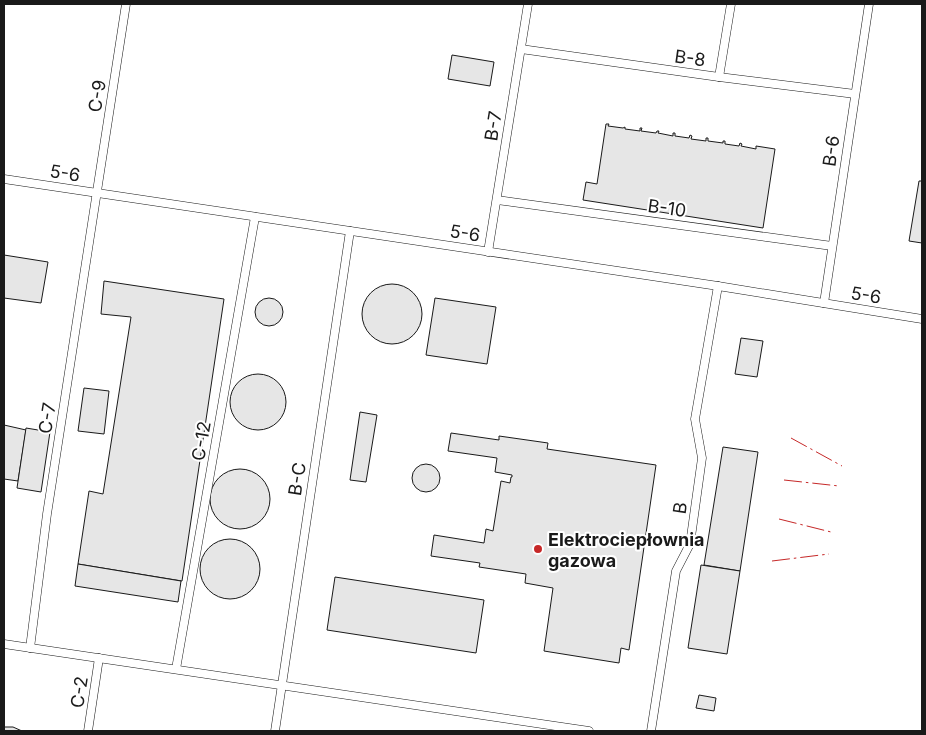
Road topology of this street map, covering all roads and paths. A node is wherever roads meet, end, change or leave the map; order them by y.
1 (126, 4) edge
2 (528, 4) edge
3 (731, 4) edge
4 (869, 4) edge
5 (520, 49) junction
6 (719, 77) junction
7 (855, 94) junction
8 (4, 179) edge
9 (97, 193) junction
10 (497, 200) junction
11 (255, 217) junction
12 (350, 231) junction
13 (832, 246) junction
14 (488, 252) junction
15 (718, 286) junction
16 (824, 303) junction
17 (922, 319) edge
18 (4, 644) edge
19 (30, 648) junction
20 (99, 658) junction
21 (176, 670) junction
22 (282, 686) junction
23 (88, 731) edge
24 (275, 731) edge
25 (588, 731) edge
26 (650, 731) edge

1 - 9 lane, C-9
2 - 5 lane, B-7
3 - 6 lane
4 - 7 lane, B-6
5 - 6 lane, B-8
5 - 10 lane, B-7
6 - 7 lane, B-8
7 - 13 lane, B-6
8 - 9 lane, 5-6
9 - 11 lane, 5-6
9 - 19 lane, C-7
10 - 13 lane, B-10
10 - 14 lane, B-7
11 - 12 lane, 5-6
11 - 21 lane, C-12
12 - 14 lane, 5-6
12 - 22 lane, B-C
13 - 16 lane, B-6
14 - 15 lane, 5-6
15 - 16 lane, 5-6
15 - 26 lane, B
16 - 17 lane, 5-6
18 - 19 lane
19 - 20 lane
20 - 21 lane
20 - 23 lane, C-2
21 - 22 lane
22 - 24 lane, B-C
22 - 25 lane

